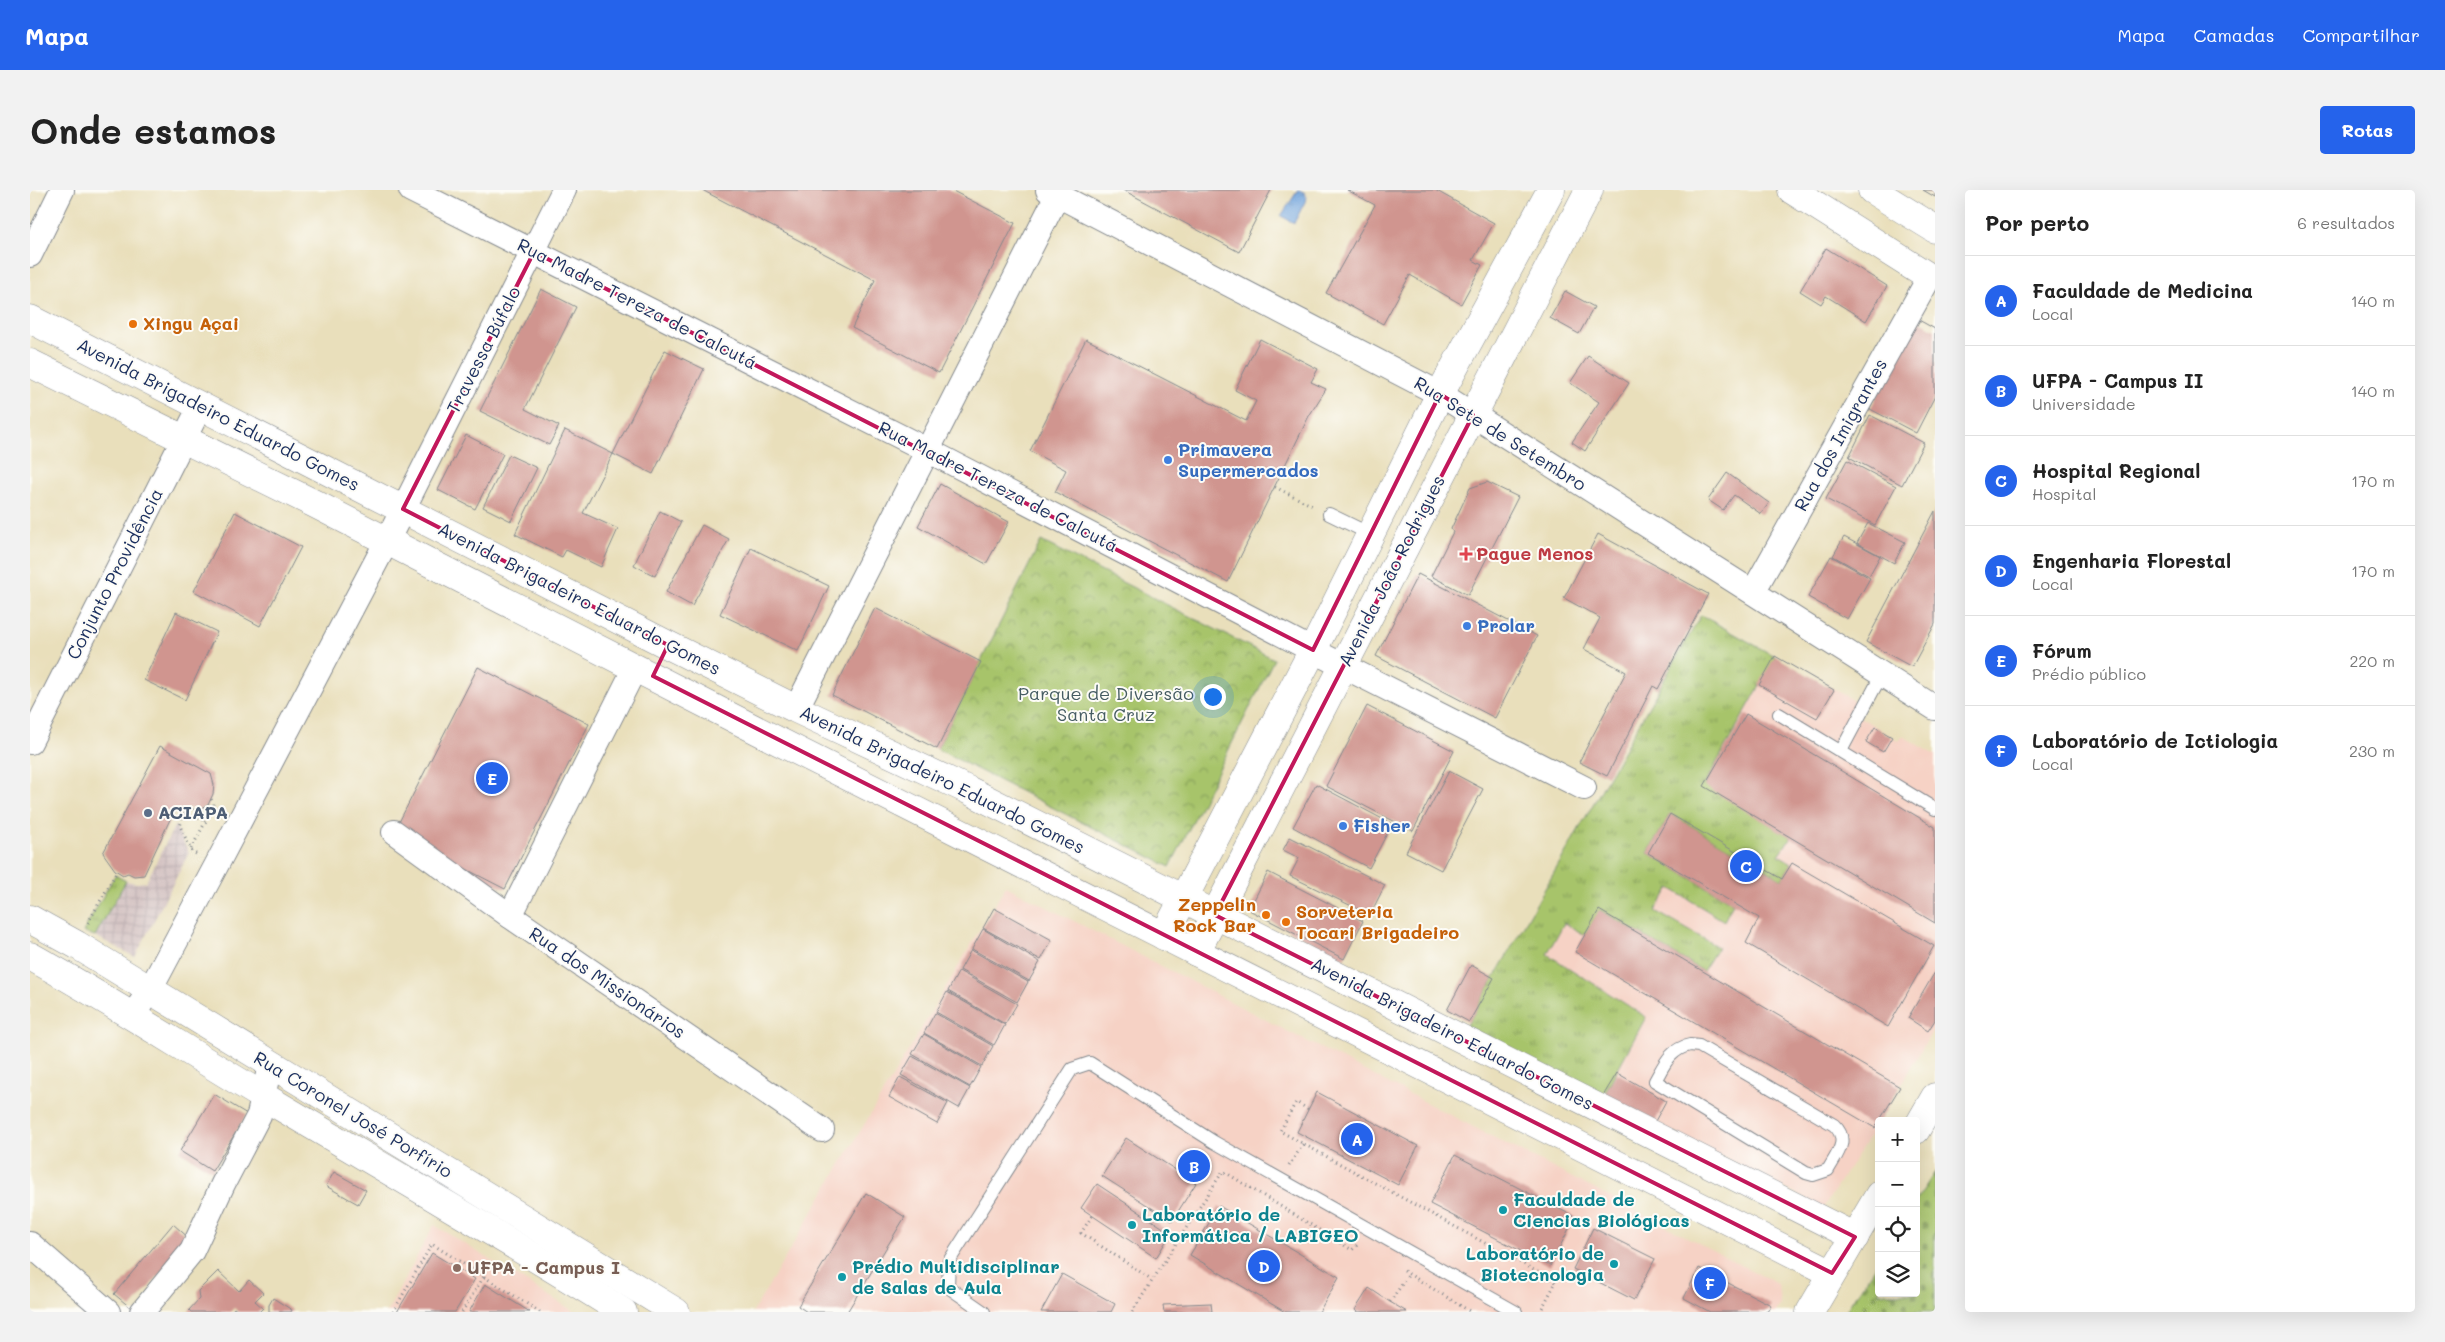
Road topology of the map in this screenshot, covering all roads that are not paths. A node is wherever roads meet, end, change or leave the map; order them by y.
1 (62, 190) edge
2 (411, 190) edge
3 (564, 190) edge
4 (1551, 190) edge
5 (1589, 190) edge
6 (1792, 190) edge
7 (1872, 190) edge
8 (1055, 192) edge
9 (1935, 230) edge
10 (1935, 239) edge
11 (534, 252) junction
12 (30, 255) edge
13 (1930, 278) edge
14 (30, 319) edge
15 (30, 363) edge
16 (1440, 394) junction
17 (200, 406) junction
18 (1473, 415) junction
19 (183, 440) junction
20 (929, 451) junction
21 (331, 472) junction
22 (315, 504) junction
23 (403, 508) junction
24 (1329, 514) road end
25 (1370, 534) junction
26 (386, 541) junction
27 (1753, 592) junction
28 (668, 646) junction
29 (1313, 650) junction
30 (1343, 666) junction
31 (644, 672) junction
32 (1882, 674) junction
33 (1935, 708) edge
34 (796, 709) junction
35 (1779, 714) dead end
36 (30, 742) edge
37 (1841, 751) junction
38 (1584, 788) dead end
39 (968, 790) junction
40 (1935, 809) edge
41 (946, 826) junction
42 (394, 832) dead end
43 (1217, 834) junction
44 (1247, 853) junction
45 (1183, 899) junction
46 (1215, 915) junction
47 (510, 916) junction
48 (30, 919) edge
49 (1164, 936) junction
50 (1196, 952) junction
51 (30, 956) edge
52 (150, 990) junction
53 (1368, 992) junction
54 (133, 1015) junction
55 (1348, 1029) junction
56 (270, 1065) junction
57 (1652, 1086) joint
58 (264, 1097) junction
59 (1935, 1097) edge
60 (1920, 1123) edge
61 (822, 1130) dead end
62 (1875, 1202) edge
63 (1855, 1237) junction
64 (556, 1238) junction
65 (30, 1244) edge
66 (543, 1261) junction
67 (1832, 1273) junction
68 (108, 1312) edge
69 (142, 1312) edge
70 (623, 1312) edge
71 (676, 1312) edge
72 (984, 1312) edge
73 (1516, 1312) edge
74 (1810, 1312) edge

1 - 12 street
2 - 11 street, Rua Madre Tereza de Calcutá
3 - 11 street, Travessa Búfalo
4 - 16 street, Avenida João Rodrigues
5 - 18 street, Avenida João Rodrigues
6 - 13 street
7 - 9 street
8 - 16 street, Rua Sete de Setembro
8 - 20 street
10 - 13 street
11 - 20 street, Rua Madre Tereza de Calcutá
11 - 23 street, Travessa Búfalo
13 - 27 street, Rua dos Imigrantes
14 - 17 street, Avenida Brigadeiro Eduardo Gomes
15 - 19 street, Avenida Brigadeiro Eduardo Gomes
16 - 18 street, Rua Sete de Setembro
16 - 25 street, Avenida João Rodrigues
17 - 19 street, Conjunto Providência
17 - 21 street, Avenida Brigadeiro Eduardo Gomes
18 - 27 street, Rua Sete de Setembro
18 - 30 street, Avenida João Rodrigues
19 - 22 street, Avenida Brigadeiro Eduardo Gomes
19 - 36 street, Conjunto Providência
20 - 29 street, Rua Madre Tereza de Calcutá
20 - 34 street
21 - 22 street
21 - 23 street, Avenida Brigadeiro Eduardo Gomes
22 - 26 street, Avenida Brigadeiro Eduardo Gomes
23 - 26 street, Travessa Búfalo
23 - 28 street, Avenida Brigadeiro Eduardo Gomes
24 - 25 lane
25 - 29 street, Avenida João Rodrigues
26 - 31 street, Avenida Brigadeiro Eduardo Gomes
26 - 52 street, Travessa Búfalo
27 - 32 street, Rua Sete de Setembro
28 - 31 street
28 - 34 street, Avenida Brigadeiro Eduardo Gomes
29 - 30 street, Rua Madre Tereza de Calcutá
29 - 43 street, Avenida João Rodrigues
30 - 38 street, Rua Madre Tereza de Calcutá
30 - 44 street, Avenida João Rodrigues
31 - 41 street, Avenida Brigadeiro Eduardo Gomes
31 - 47 street
32 - 33 street, Rua Sete de Setembro
32 - 37 lane
34 - 39 street, Avenida Brigadeiro Eduardo Gomes
35 - 37 lane
37 - 40 lane
39 - 41 street
39 - 45 street, Avenida Brigadeiro Eduardo Gomes
41 - 49 street, Avenida Brigadeiro Eduardo Gomes
42 - 47 street, Rua dos Missionários
43 - 44 street
43 - 45 street, Avenida João Rodrigues
44 - 46 street, Avenida João Rodrigues
45 - 46 street, Avenida Brigadeiro Eduardo Gomes
45 - 49 street, Avenida João Rodrigues
46 - 50 street, Avenida João Rodrigues
46 - 53 street, Avenida Brigadeiro Eduardo Gomes
47 - 61 street, Rua dos Missionários
48 - 52 street, Rua Coronel José Porfírio
49 - 50 street, Avenida Brigadeiro Eduardo Gomes
50 - 55 street, Avenida Brigadeiro Eduardo Gomes
51 - 54 street, Rua Coronel José Porfírio
52 - 54 street, Travessa Búfalo
52 - 56 street, Rua Coronel José Porfírio
53 - 55 street
53 - 63 street, Avenida Brigadeiro Eduardo Gomes
54 - 58 street, Rua Coronel José Porfírio
55 - 67 street, Avenida Brigadeiro Eduardo Gomes
56 - 58 street
56 - 64 street, Rua Coronel José Porfírio
57 - 57 lane
58 - 66 street, Rua Coronel José Porfírio
58 - 69 street
59 - 60 street
62 - 63 street
63 - 67 street
64 - 66 street
64 - 71 street, Rua Coronel José Porfírio
65 - 68 street
66 - 70 street, Rua Coronel José Porfírio
67 - 74 street
72 - 73 lane

